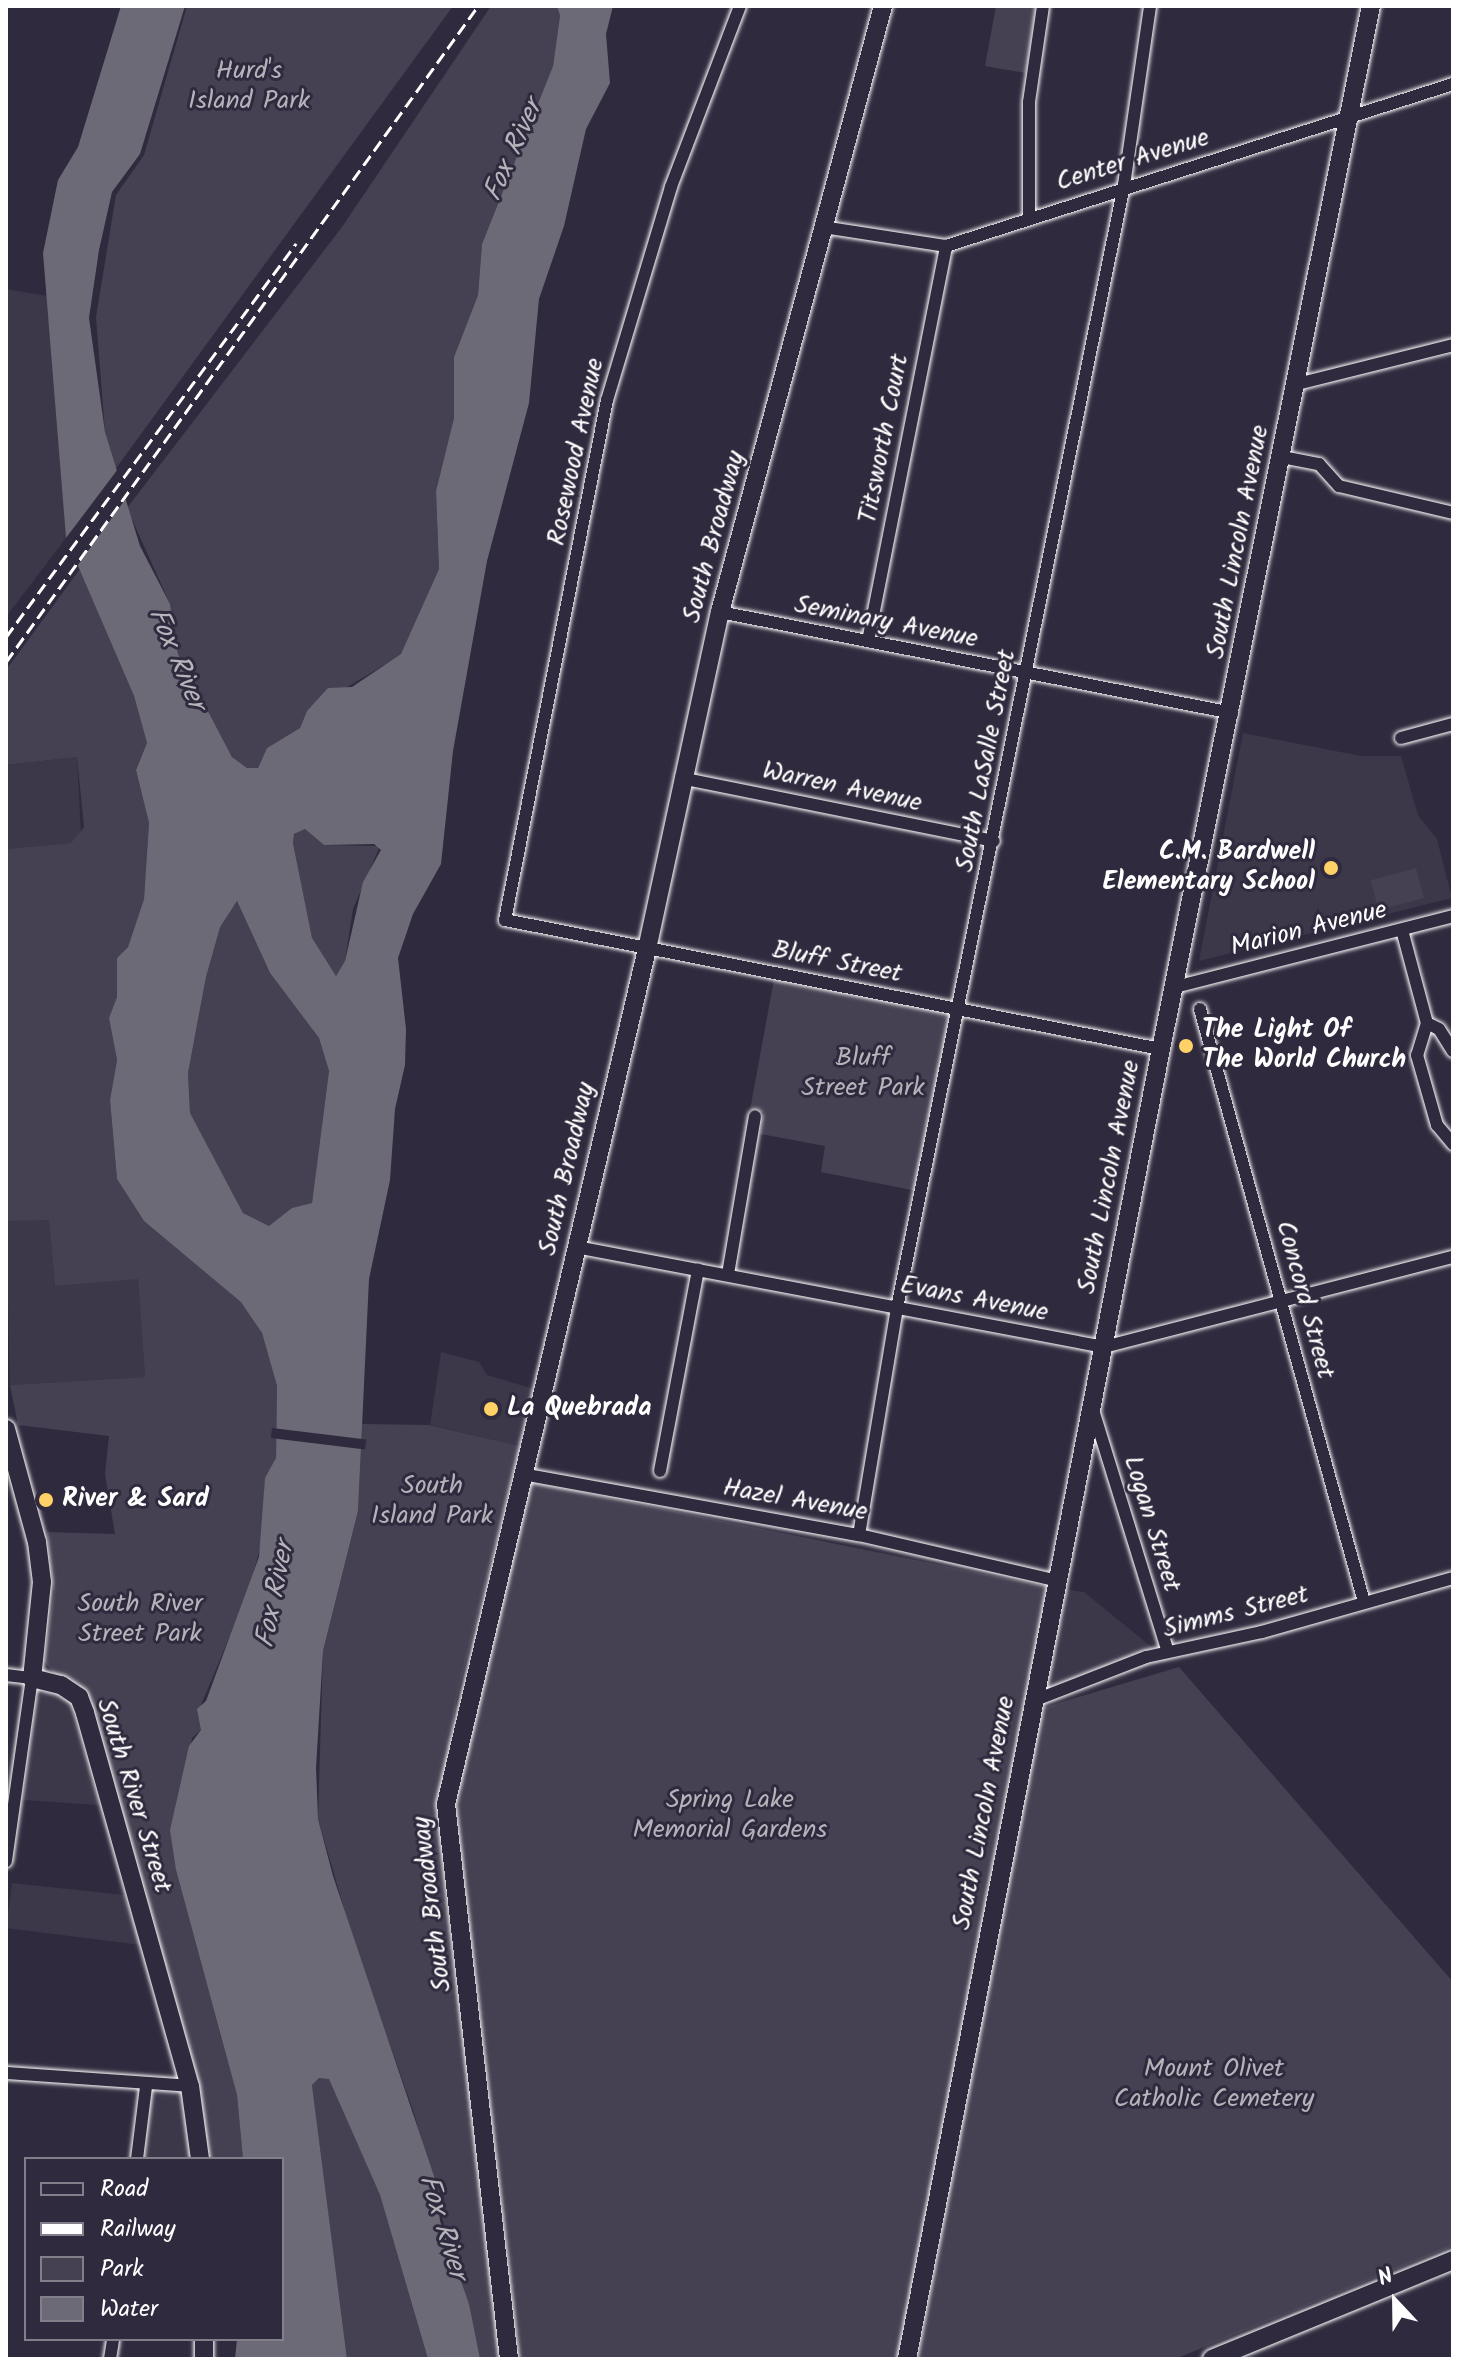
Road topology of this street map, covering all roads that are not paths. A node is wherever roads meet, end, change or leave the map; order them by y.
1 (740, 6) edge
2 (883, 6) edge
3 (1043, 6) edge
4 (1150, 6) edge
5 (1371, 6) edge
6 (1453, 84) edge
7 (1348, 117) junction
8 (1124, 185) junction
9 (1029, 217) junction
10 (823, 227) junction
11 (946, 246) junction
12 (1453, 345) edge
13 (1297, 384) junction
14 (1282, 457) junction
15 (1453, 513) edge
16 (720, 612) junction
17 (868, 641) junction
18 (1027, 674) junction
19 (1232, 713) junction
20 (1453, 724) edge
21 (1401, 738) dead end
22 (681, 778) junction
23 (994, 841) junction
24 (1453, 916) edge
25 (505, 920) joint
26 (1402, 930) junction
27 (647, 949) junction
28 (1175, 987) junction
29 (961, 1009) junction
30 (1200, 1009) dead end
31 (1427, 1023) junction
32 (1161, 1049) junction
33 (1453, 1051) edge
34 (755, 1116) dead end
35 (1453, 1144) edge
36 (576, 1247) junction
37 (1453, 1257) edge
38 (698, 1270) junction
39 (728, 1274) junction
40 (1281, 1302) junction
41 (897, 1308) junction
42 (1104, 1347) junction
43 (1093, 1410) junction
44 (6, 1429) edge
45 (660, 1471) dead end
46 (522, 1474) junction
47 (860, 1529) junction
48 (1453, 1578) edge
49 (1058, 1581) junction
50 (1364, 1602) junction
51 (1168, 1652) junction
52 (6, 1675) edge
53 (32, 1678) junction
54 (1033, 1701) junction
55 (6, 1861) edge
56 (6, 2073) edge
57 (190, 2086) junction
58 (146, 2087) junction
59 (137, 2157) edge
60 (200, 2157) edge
61 (1453, 2260) edge
62 (1237, 2354) edge
63 (509, 2359) edge
64 (907, 2359) edge
65 (1212, 2359) edge

1 - 25 street, Rosewood Avenue
2 - 10 street, South Broadway
3 - 9 street
4 - 8 street, South LaSalle Street
5 - 7 street, South Lincoln Avenue
6 - 7 street, Center Avenue
7 - 8 street, Center Avenue
7 - 13 street, South Lincoln Avenue
8 - 9 street, Center Avenue
8 - 18 street, South LaSalle Street
9 - 11 street, Center Avenue
10 - 11 street, Center Avenue
10 - 16 street, South Broadway
11 - 17 street, Titsworth Court
12 - 13 street
13 - 14 street, South Lincoln Avenue
14 - 15 street
14 - 19 street, South Lincoln Avenue
16 - 17 street, Seminary Avenue
16 - 22 street, South Broadway
17 - 18 street, Seminary Avenue
18 - 19 street, Seminary Avenue
18 - 23 street, South LaSalle Street
19 - 28 street, South Lincoln Avenue
20 - 21 street
22 - 23 street, Warren Avenue
22 - 27 street, South Broadway
23 - 29 street, South LaSalle Street
24 - 26 street, Marion Avenue
25 - 27 street, Bluff Street
26 - 28 street, Marion Avenue
26 - 31 street
27 - 29 street, Bluff Street
27 - 36 street, South Broadway
28 - 32 street, South Lincoln Avenue
29 - 32 street, Bluff Street
29 - 41 street, South LaSalle Street
30 - 40 street, Concord Street
31 - 33 street
31 - 35 street
32 - 42 street, South Lincoln Avenue
34 - 39 street
36 - 38 street, Evans Avenue
36 - 46 street, South Broadway
37 - 40 street, Evans Avenue
38 - 39 street, Evans Avenue
38 - 45 street
39 - 41 street, Evans Avenue
40 - 42 street, Evans Avenue
40 - 50 street, Concord Street
41 - 42 street, Evans Avenue
41 - 47 street, South LaSalle Street
42 - 43 street, South Lincoln Avenue
43 - 49 street, South Lincoln Avenue
43 - 51 street, Logan Street
44 - 53 street
46 - 47 street, Hazel Avenue
46 - 63 street, South Broadway
47 - 49 street, Hazel Avenue
48 - 50 street, Simms Street
49 - 54 street, South Lincoln Avenue
50 - 51 street, Simms Street
51 - 54 street, Simms Street
52 - 53 street
53 - 55 street
53 - 57 street, South River Street
54 - 64 street, South Lincoln Avenue
56 - 58 street
57 - 58 street
57 - 60 street, South River Street
58 - 59 street
61 - 62 street
62 - 65 street

